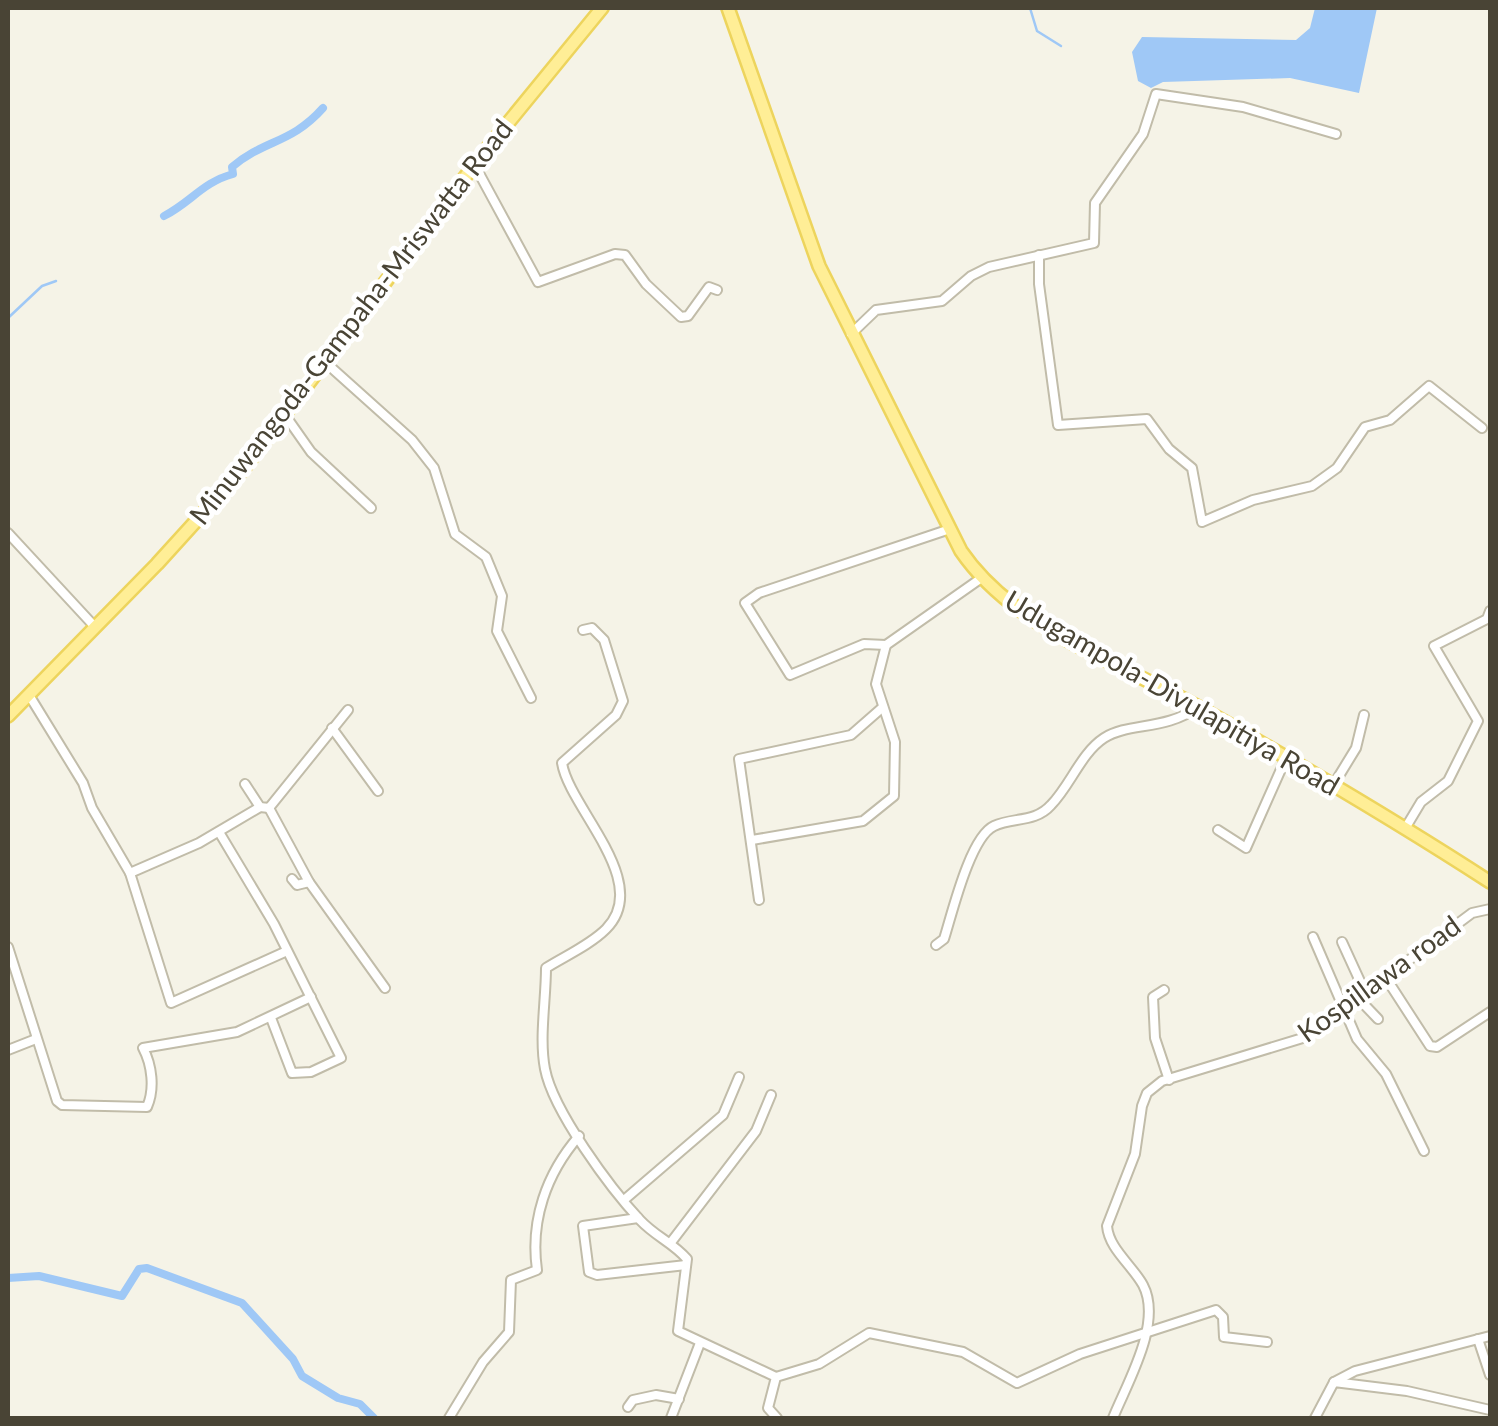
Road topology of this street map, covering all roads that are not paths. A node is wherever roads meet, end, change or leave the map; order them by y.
1 (602, 8) edge
2 (728, 8) edge
3 (1336, 134) dead end
4 (474, 164) junction
5 (1039, 255) junction
6 (718, 290) dead end
7 (851, 334) junction
8 (325, 362) junction
9 (285, 415) junction
10 (1482, 428) dead end
11 (371, 508) dead end
12 (950, 528) junction
13 (8, 532) edge
14 (980, 579) junction
15 (1490, 611) edge
16 (95, 627) junction
17 (583, 630) dead end
18 (886, 645) junction
19 (29, 695) junction
20 (531, 698) dead end
21 (1198, 707) junction
22 (883, 708) junction
23 (348, 710) dead end
24 (1364, 715) dead end
25 (8, 716) edge
26 (332, 728) junction
27 (1286, 758) junction
28 (246, 784) dead end
29 (1334, 784) junction
30 (378, 791) dead end
31 (264, 807) junction
32 (1406, 827) junction
33 (1218, 830) dead end
34 (220, 832) junction
35 (752, 840) junction
36 (130, 873) junction
37 (292, 878) dead end
38 (309, 882) junction
39 (1490, 882) edge
40 (760, 900) dead end
41 (1490, 909) edge
42 (1313, 937) dead end
43 (1342, 942) dead end
44 (936, 945) dead end
45 (8, 947) edge
46 (287, 950) junction
47 (1384, 975) junction
48 (385, 988) dead end
49 (1164, 990) dead end
50 (1360, 993) junction
51 (312, 997) junction
52 (1342, 1006) junction
53 (1490, 1012) edge
54 (272, 1018) junction
55 (1378, 1019) dead end
56 (36, 1039) junction
57 (8, 1050) edge
58 (739, 1077) dead end
59 (1169, 1080) junction
60 (770, 1095) dead end
61 (580, 1136) junction
62 (1424, 1150) dead end
63 (624, 1200) junction
64 (638, 1218) junction
65 (672, 1241) junction
66 (686, 1265) junction
67 (1144, 1335) junction
68 (1490, 1336) edge
69 (1478, 1339) junction
70 (1267, 1342) dead end
71 (700, 1343) junction
72 (1490, 1375) edge
73 (776, 1378) junction
74 (1334, 1382) junction
75 (679, 1399) junction
76 (628, 1408) dead end
77 (768, 1408) junction
78 (1490, 1410) edge
79 (449, 1418) edge
80 (671, 1418) edge
81 (764, 1418) edge
82 (777, 1418) edge
83 (1112, 1418) edge
84 (1315, 1418) edge

1 - 4 main road, Minuwangoda-Gampaha-Mriswatta Road
2 - 7 main road, Udugampola-Divulapitiya Road
3 - 5 street
4 - 6 street
4 - 8 main road, Minuwangoda-Gampaha-Mriswatta Road
5 - 7 street
5 - 10 street
7 - 12 main road, Udugampola-Divulapitiya Road
8 - 9 main road, Minuwangoda-Gampaha-Mriswatta Road
8 - 20 street
9 - 11 street
9 - 16 main road, Minuwangoda-Gampaha-Mriswatta Road
12 - 14 main road, Udugampola-Divulapitiya Road
12 - 18 street
13 - 16 street
14 - 18 street
14 - 21 main road, Udugampola-Divulapitiya Road
15 - 32 street
16 - 19 main road, Minuwangoda-Gampaha-Mriswatta Road
17 - 61 street
18 - 22 street
19 - 25 main road, Minuwangoda-Gampaha-Mriswatta Road
19 - 36 street
21 - 27 main road, Udugampola-Divulapitiya Road
21 - 44 street
22 - 35 street
22 - 35 street
23 - 26 street
24 - 29 street
26 - 30 street
26 - 31 street
27 - 29 main road, Udugampola-Divulapitiya Road
27 - 33 street
28 - 31 street
29 - 32 main road, Udugampola-Divulapitiya Road
31 - 34 street
31 - 38 street
32 - 39 main road, Udugampola-Divulapitiya Road
34 - 36 street
34 - 46 street
35 - 40 street
36 - 46 street
37 - 38 street
38 - 48 street
41 - 47 street, Kospillawa road
42 - 52 street
43 - 50 street
45 - 56 street
46 - 51 street
47 - 50 street, Kospillawa road
47 - 53 street
49 - 59 street
50 - 52 street, Kospillawa road
50 - 55 street
51 - 54 street
51 - 54 street
52 - 59 street, Kospillawa road
52 - 62 street
54 - 56 street
56 - 57 street
58 - 63 street
59 - 67 street
60 - 65 street
61 - 63 street
61 - 79 street
63 - 64 street
64 - 65 street
64 - 66 street
65 - 66 street
66 - 71 street
67 - 70 street
67 - 73 street
67 - 83 street
68 - 69 street
69 - 72 street
69 - 74 street
71 - 73 street
71 - 75 street
73 - 77 street
74 - 78 street
74 - 84 street
75 - 76 street
75 - 80 street
77 - 81 street
77 - 82 street

